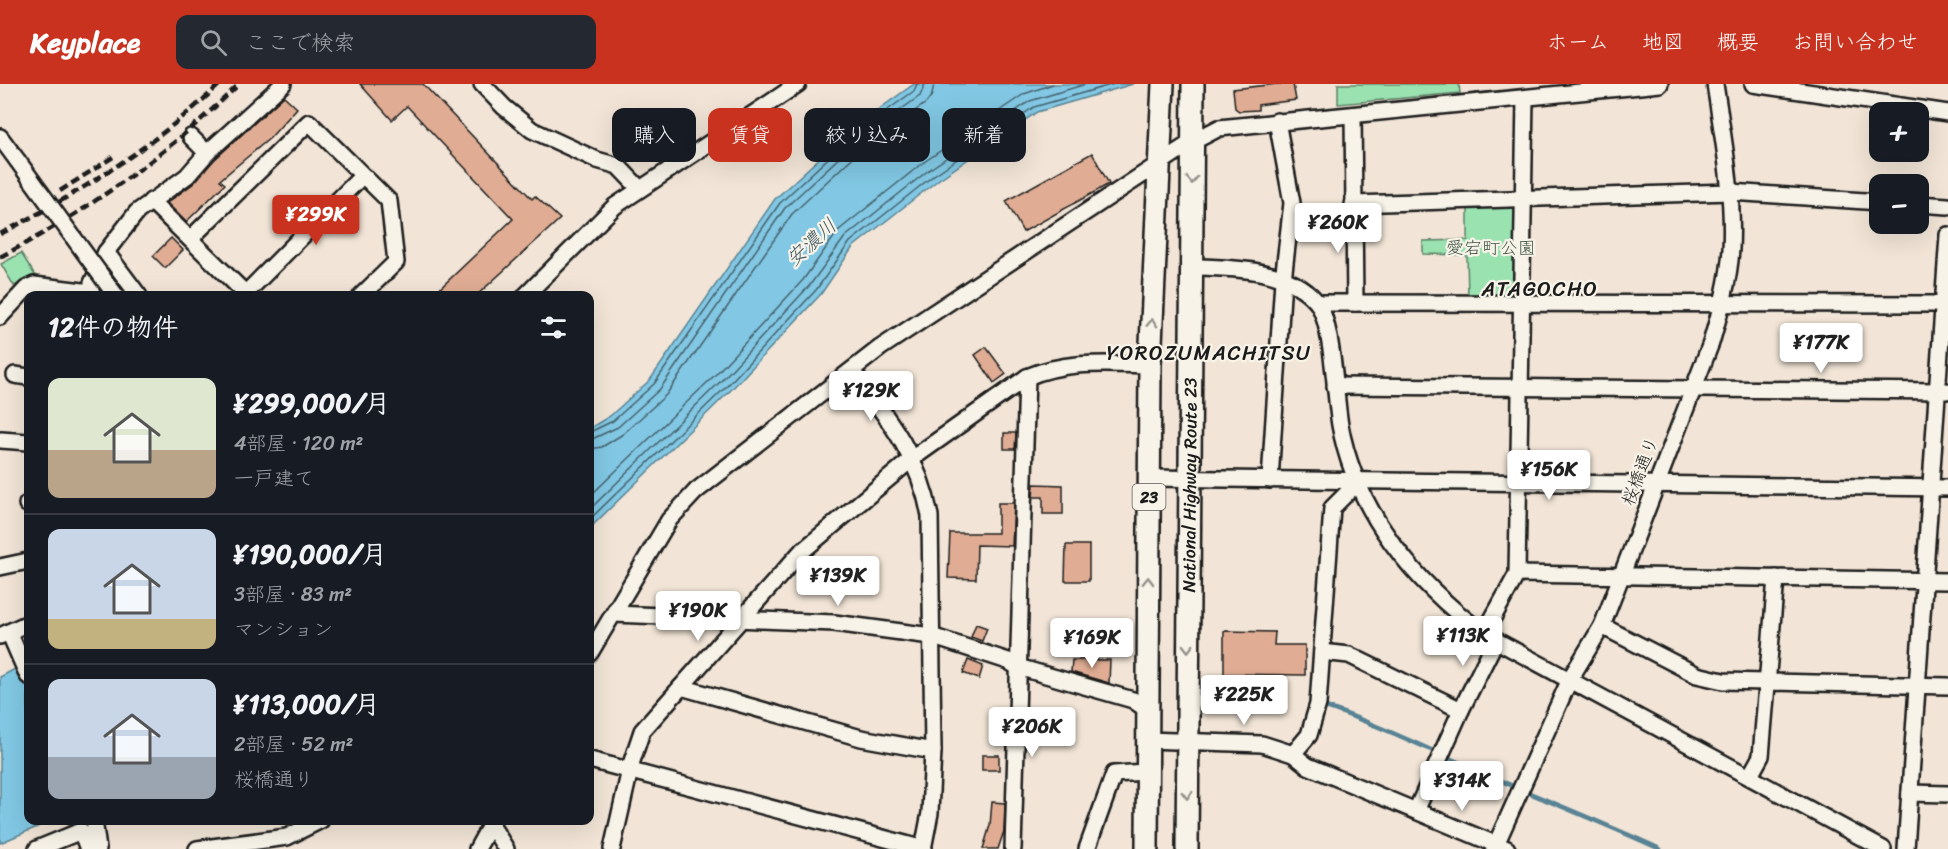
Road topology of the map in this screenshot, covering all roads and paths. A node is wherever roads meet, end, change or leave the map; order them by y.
1 (283, 84) edge
2 (482, 84) edge
3 (797, 84) edge
4 (1163, 84) edge
5 (1193, 84) edge
6 (1660, 84) edge
7 (1715, 84) edge
8 (1753, 84) edge
9 (1525, 98) junction
10 (1948, 113) edge
11 (1353, 115) junction
12 (1277, 122) junction
13 (0, 137) edge
14 (191, 137) dead end
15 (1192, 142) junction
16 (207, 153) junction
17 (1159, 154) junction
18 (362, 176) junction
19 (639, 188) junction
20 (1730, 192) junction
21 (1524, 199) junction
22 (151, 201) junction
23 (1869, 201) edge
24 (1353, 204) junction
25 (1929, 205) edge
26 (1948, 206) edge
27 (1948, 235) edge
28 (190, 239) junction
29 (106, 252) junction
30 (1192, 267) junction
31 (1283, 280) junction
32 (24, 291) edge
33 (24, 291) edge
34 (73, 291) edge
35 (92, 291) edge
36 (112, 291) edge
37 (135, 291) edge
38 (244, 291) edge
39 (250, 291) edge
40 (366, 291) edge
41 (530, 291) edge
42 (1319, 303) junction
43 (1355, 303) junction
44 (1521, 304) junction
45 (1723, 304) junction
46 (1946, 304) edge
47 (0, 317) edge
48 (1150, 365) junction
49 (852, 371) junction
50 (1027, 377) junction
51 (1335, 386) junction
52 (1521, 388) junction
53 (1693, 389) junction
54 (1943, 391) edge
55 (1, 440) edge
56 (24, 442) edge
57 (913, 458) junction
58 (1149, 478) junction
59 (1190, 478) junction
60 (1270, 480) junction
61 (1358, 482) junction
62 (1519, 484) junction
63 (1655, 485) junction
64 (1932, 488) junction
65 (1948, 488) edge
66 (24, 562) edge
67 (0, 567) edge
68 (1517, 574) junction
69 (1622, 576) junction
70 (1776, 578) junction
71 (1925, 580) junction
72 (1948, 581) edge
73 (614, 614) junction
74 (740, 619) junction
75 (24, 626) edge
76 (1602, 626) junction
77 (4, 634) edge
78 (931, 636) junction
79 (1490, 637) junction
80 (594, 646) edge
81 (1322, 652) junction
82 (1018, 667) junction
83 (24, 669) edge
84 (1570, 679) junction
85 (1768, 682) junction
86 (1916, 686) junction
87 (1948, 686) edge
88 (681, 687) junction
89 (1146, 709) junction
90 (1461, 710) junction
91 (1146, 740) junction
92 (1188, 741) junction
93 (933, 751) junction
94 (1293, 754) junction
95 (594, 761) edge
96 (630, 772) junction
97 (1146, 772) junction
98 (1750, 776) junction
99 (1911, 793) junction
100 (1948, 794) edge
101 (1416, 811) junction
102 (94, 825) edge
103 (105, 825) edge
104 (311, 825) edge
105 (489, 825) edge
106 (493, 825) edge
107 (1499, 847) edge
108 (37, 849) edge
109 (88, 849) edge
110 (98, 849) edge
111 (108, 849) edge
112 (197, 849) edge
113 (477, 849) edge
114 (506, 849) edge
115 (612, 849) edge
116 (923, 849) edge
117 (1013, 849) edge
118 (1087, 849) edge
119 (1147, 849) edge
120 (1187, 849) edge
121 (1883, 849) edge
122 (1906, 849) edge

1 - 16 street
2 - 19 street
3 - 19 street
4 - 17 highway, 23
5 - 15 highway, National Highway Route 23 / 23
6 - 9 street
7 - 20 street, 桜橋通り
8 - 10 street
9 - 11 street
9 - 21 street
11 - 12 street
11 - 24 street
12 - 15 street
12 - 31 street
13 - 36 street, bridge
14 - 16 street
15 - 17 street
15 -> 30 highway, National Highway Route 23 / 23
16 - 22 street
48 -> 17 highway, 23
17 - 49 street
18 - 28 street
18 - 39 street
18 - 40 street
19 - 41 street
20 - 21 street
20 - 23 street
20 - 45 street, 桜橋通り
21 - 24 street
21 - 44 street
22 - 28 street
22 - 29 street
24 - 43 street
25 - 26 street
27 - 46 street
28 - 38 street
29 - 35 street
29 - 37 street
30 - 31 street
30 - 59 highway, National Highway Route 23 / 23
31 - 42 street
31 - 60 street
32 - 34 street
33 - 47 street
42 - 43 street
42 - 51 street
43 - 44 street
44 - 45 street
44 - 52 street
45 - 46 street
45 - 53 street, 桜橋通り
46 - 54 street
48 - 50 street
48 - 58 highway, 23
49 - 57 street
49 - 73 street
50 - 57 street
50 - 82 street
51 - 52 street
51 - 61 street
52 - 53 street
52 - 62 street
53 - 54 street
53 - 63 street, 桜橋通り
54 - 64 street
55 - 56 street
57 - 74 street
57 - 78 street
58 - 59 street
89 -> 58 highway, 23
59 - 60 street
59 -> 92 highway, National Highway Route 23 / 23
60 - 61 street
61 - 62 street
61 - 79 street
61 - 81 street
62 - 63 street
62 - 68 street
63 - 64 street
63 - 69 street, 桜橋通り
64 - 65 street
64 - 71 street
66 - 67 street
68 - 69 street
68 - 79 street
69 - 70 street
69 - 76 street, 桜橋通り
70 - 71 street
70 - 85 street
71 - 72 street
71 - 86 street
73 - 74 street
73 - 80 street
74 - 78 street
74 - 88 street
75 - 77 street
76 - 84 street, 桜橋通り
76 - 85 street
77 - 83 street
78 - 82 street
78 - 93 street
79 - 84 street
79 - 90 street
81 - 90 street
81 - 94 street
82 - 89 street
82 - 117 street
84 - 98 street
84 - 107 street, 桜橋通り
85 - 86 street
85 - 98 street
86 - 87 street
86 - 99 street
88 - 93 street
88 - 96 street
89 - 91 highway, 23
90 - 101 street
91 - 92 street
91 - 97 highway, 23
92 - 94 street
92 -> 120 highway, National Highway Route 23 / 23
93 - 116 street
94 - 101 street
95 - 96 street
96 - 115 street
96 - 116 street
97 - 118 street
97 - 119 highway, 23
98 - 121 street
99 - 100 street
99 - 122 street
101 - 107 street
102 - 110 street
103 - 111 street
104 - 112 street
105 - 113 street
106 - 114 street
108 - 109 street

